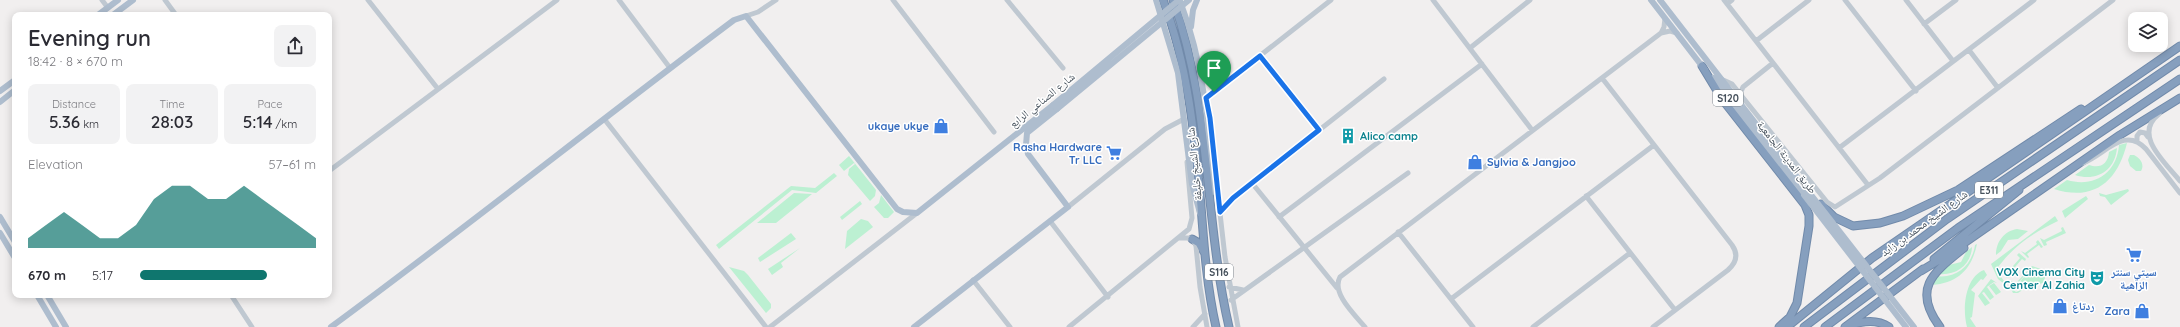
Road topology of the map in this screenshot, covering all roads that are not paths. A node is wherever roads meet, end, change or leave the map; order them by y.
1 (102, 0) edge
2 (118, 0) edge
3 (132, 0) edge
4 (165, 0) edge
5 (368, 0) edge
6 (557, 0) edge
7 (619, 0) edge
8 (776, 0) edge
9 (893, 0) edge
10 (1007, 0) edge
11 (1156, 0) edge
12 (1163, 0) edge
13 (1173, 0) edge
14 (1179, 0) edge
15 (1189, 0) edge
16 (1197, 0) edge
17 (1331, 0) edge
18 (1434, 0) edge
19 (1530, 0) edge
20 (1651, 0) edge
21 (1660, 0) edge
22 (1732, 0) edge
23 (1809, 0) edge
24 (1845, 0) edge
25 (1906, 0) edge
26 (1956, 0) edge
27 (2034, 0) edge
28 (2113, 0) edge
29 (1725, 2) edge
30 (108, 8) junction
31 (102, 12) edge
32 (117, 12) edge
33 (174, 12) edge
34 (746, 16) junction
35 (1665, 17) junction
36 (1924, 24) junction
37 (1191, 33) junction
38 (1661, 33) junction
39 (1677, 33) junction
40 (1756, 41) junction
41 (2180, 46) edge
42 (1470, 48) junction
43 (1969, 50) junction
44 (1260, 56) junction
45 (2180, 60) edge
46 (1953, 62) junction
47 (1773, 63) junction
48 (1482, 64) junction
49 (1702, 66) junction
50 (670, 68) junction
51 (1063, 68) dead end
52 (1602, 78) junction
53 (1384, 79) dead end
54 (1721, 79) junction
55 (2180, 79) edge
56 (12, 82) edge
57 (1734, 87) junction
58 (1743, 87) junction
59 (1998, 88) junction
60 (438, 89) junction
61 (1916, 90) junction
62 (0, 91) edge
63 (12, 92) edge
64 (1740, 94) junction
65 (2105, 97) junction
66 (2180, 98) edge
67 (1206, 101) junction
68 (0, 102) edge
69 (2172, 103) junction
70 (1055, 107) junction
71 (1184, 119) junction
72 (605, 120) junction
73 (1319, 130) junction
74 (1532, 130) junction
75 (994, 132) dead end
76 (2148, 137) junction
77 (2137, 141) junction
78 (1654, 145) junction
79 (1840, 148) junction
80 (1187, 151) junction
81 (2076, 165) junction
82 (332, 169) edge
83 (1408, 173) dead end
84 (2039, 173) junction
85 (2180, 181) edge
86 (1252, 183) junction
87 (1868, 185) junction
88 (2180, 192) edge
89 (1806, 193) junction
90 (1218, 195) junction
91 (1586, 196) junction
92 (1233, 198) junction
93 (1068, 207) junction
94 (1220, 212) junction
95 (917, 213) junction
96 (1201, 215) junction
97 (0, 217) edge
98 (1279, 217) junction
99 (1212, 218) junction
100 (1050, 221) junction
101 (1398, 232) junction
102 (1980, 232) junction
103 (0, 233) edge
104 (12, 237) edge
105 (1180, 238) junction
106 (1192, 239) junction
107 (1304, 249) junction
108 (12, 253) edge
109 (1630, 253) junction
110 (1206, 255) junction
111 (1921, 271) junction
112 (973, 280) junction
113 (1229, 287) junction
114 (1337, 288) junction
115 (1243, 290) junction
116 (1108, 297) junction
117 (39, 298) edge
118 (49, 298) edge
119 (233, 298) edge
120 (1451, 299) junction
121 (1231, 300) junction
122 (1675, 310) junction
123 (1205, 314) junction
124 (1845, 326) edge
125 (56, 327) edge
126 (66, 327) edge
127 (252, 327) edge
128 (331, 327) edge
129 (766, 327) edge
130 (770, 327) edge
131 (914, 327) edge
132 (1010, 327) edge
133 (1069, 327) edge
134 (1193, 327) edge
135 (1196, 327) edge
136 (1200, 327) edge
137 (1207, 327) edge
138 (1216, 327) edge
139 (1229, 327) edge
140 (1238, 327) edge
141 (1365, 327) edge
142 (1473, 327) edge
143 (1533, 327) edge
144 (1653, 327) edge
145 (1779, 327) edge
146 (1787, 327) edge
147 (1804, 327) edge
148 (1825, 327) edge
149 (1889, 327) edge
150 (1906, 327) edge
151 (1914, 327) edge
152 (1940, 327) edge

1 - 30 street
2 - 30 main road
3 - 32 main road
4 - 33 street
5 - 60 street
6 - 60 street
7 - 50 street
8 - 34 street
9 - 75 street
10 - 51 street
11 - 71 main road
12 - 96 highway, شارع الشيخ خليفة / S116
13 - 99 highway, شارع الشيخ خليفة / S116
14 - 37 main road
14 - 70 main road, شارع الصناعي الرابع, bridge
15 - 70 main road, شارع الصناعي الرابع, bridge
16 - 37 main road
17 - 44 street
18 - 42 street
19 - 42 street
20 - 35 main road, طريق المدينة الجامعية / S120
21 - 54 main road, طريق المدينة الجامعية / S120
22 - 29 street
23 - 40 street
24 - 61 street
25 - 36 street
26 - 36 street
27 - 43 street
28 - 59 street
29 - 40 street
30 - 31 main road
34 - 50 main road
34 - 95 main road
35 - 38 street
35 - 39 main road, طريق المدينة الجامعية / S120
36 - 46 street
37 - 67 main road
38 - 39 street
38 - 52 street
39 - 49 main road, طريق المدينة الجامعية / S120
40 - 47 street
41 - 65 highway
42 - 48 street
43 - 46 street
43 - 59 street
44 - 67 street
44 - 73 street
45 - 147 highway, شارع الشيخ محمد بن زايد / E311
46 - 61 street
47 - 58 street
47 - 79 street
48 - 74 street
48 - 98 street
49 - 89 main road, طريق المدينة الجامعية / S120
49 - 145 highway
50 - 72 main road
52 - 74 street
52 - 78 street
53 - 73 street
54 - 57 street
54 - 89 main road, طريق المدينة الجامعية / S120
55 - 84 highway, E311
56 - 62 main road
57 - 58 street
57 - 64 street
58 - 64 street
59 - 87 street
60 - 82 street
61 - 79 street
63 - 68 main road
64 - 87 street
65 - 89 highway
65 - 146 highway
66 - 69 highway
67 - 90 street
67 - 99 main road
69 - 76 street
69 - 81 highway
70 - 93 main road, شارع الصناعي الرابع
70 - 95 main road, شارع الصناعي الرابع
71 - 80 main road
71 - 93 street
72 - 128 main road
72 - 129 street
73 - 86 street
74 - 101 street
76 - 77 street
76 - 85 street
77 - 81 street
77 - 88 street
78 - 91 street
78 - 122 street
79 - 87 street
80 - 96 main road
80 - 105 street
81 - 102 highway
83 - 107 street
84 - 111 highway
84 - 148 highway, E311
86 - 92 street
86 - 98 street
89 - 150 main road, طريق المدينة الجامعية / S120, bridge
89 - 151 main road, طريق المدينة الجامعية / S120, bridge
90 - 92 street
90 - 94 street
91 - 109 street
91 - 120 street
92 - 94 street
93 - 100 main road
94 - 113 street
95 - 130 street
96 - 110 highway, شارع الشيخ خليفة / S116
97 - 104 main road
98 - 107 street
99 - 139 highway, شارع الشيخ خليفة / S116
100 - 112 main road
100 - 116 street
101 - 114 street
101 - 120 street
102 - 111 highway
102 - 152 highway
103 - 108 main road
105 - 106 street
105 - 116 street
106 - 110 highway
106 - 123 street
107 - 114 street
107 - 115 street
109 - 122 street
109 - 143 street
110 - 138 highway, شارع الشيخ خليفة / S116
111 - 124 highway
112 - 131 main road
112 - 132 street
113 - 115 street
113 - 121 street
114 - 141 street
115 - 121 street
116 - 133 street
117 - 125 main road
118 - 126 main road
119 - 127 street
120 - 142 street
121 - 140 street
122 - 144 street
123 - 134 street
123 - 137 street
124 - 149 highway
135 - 136 street

